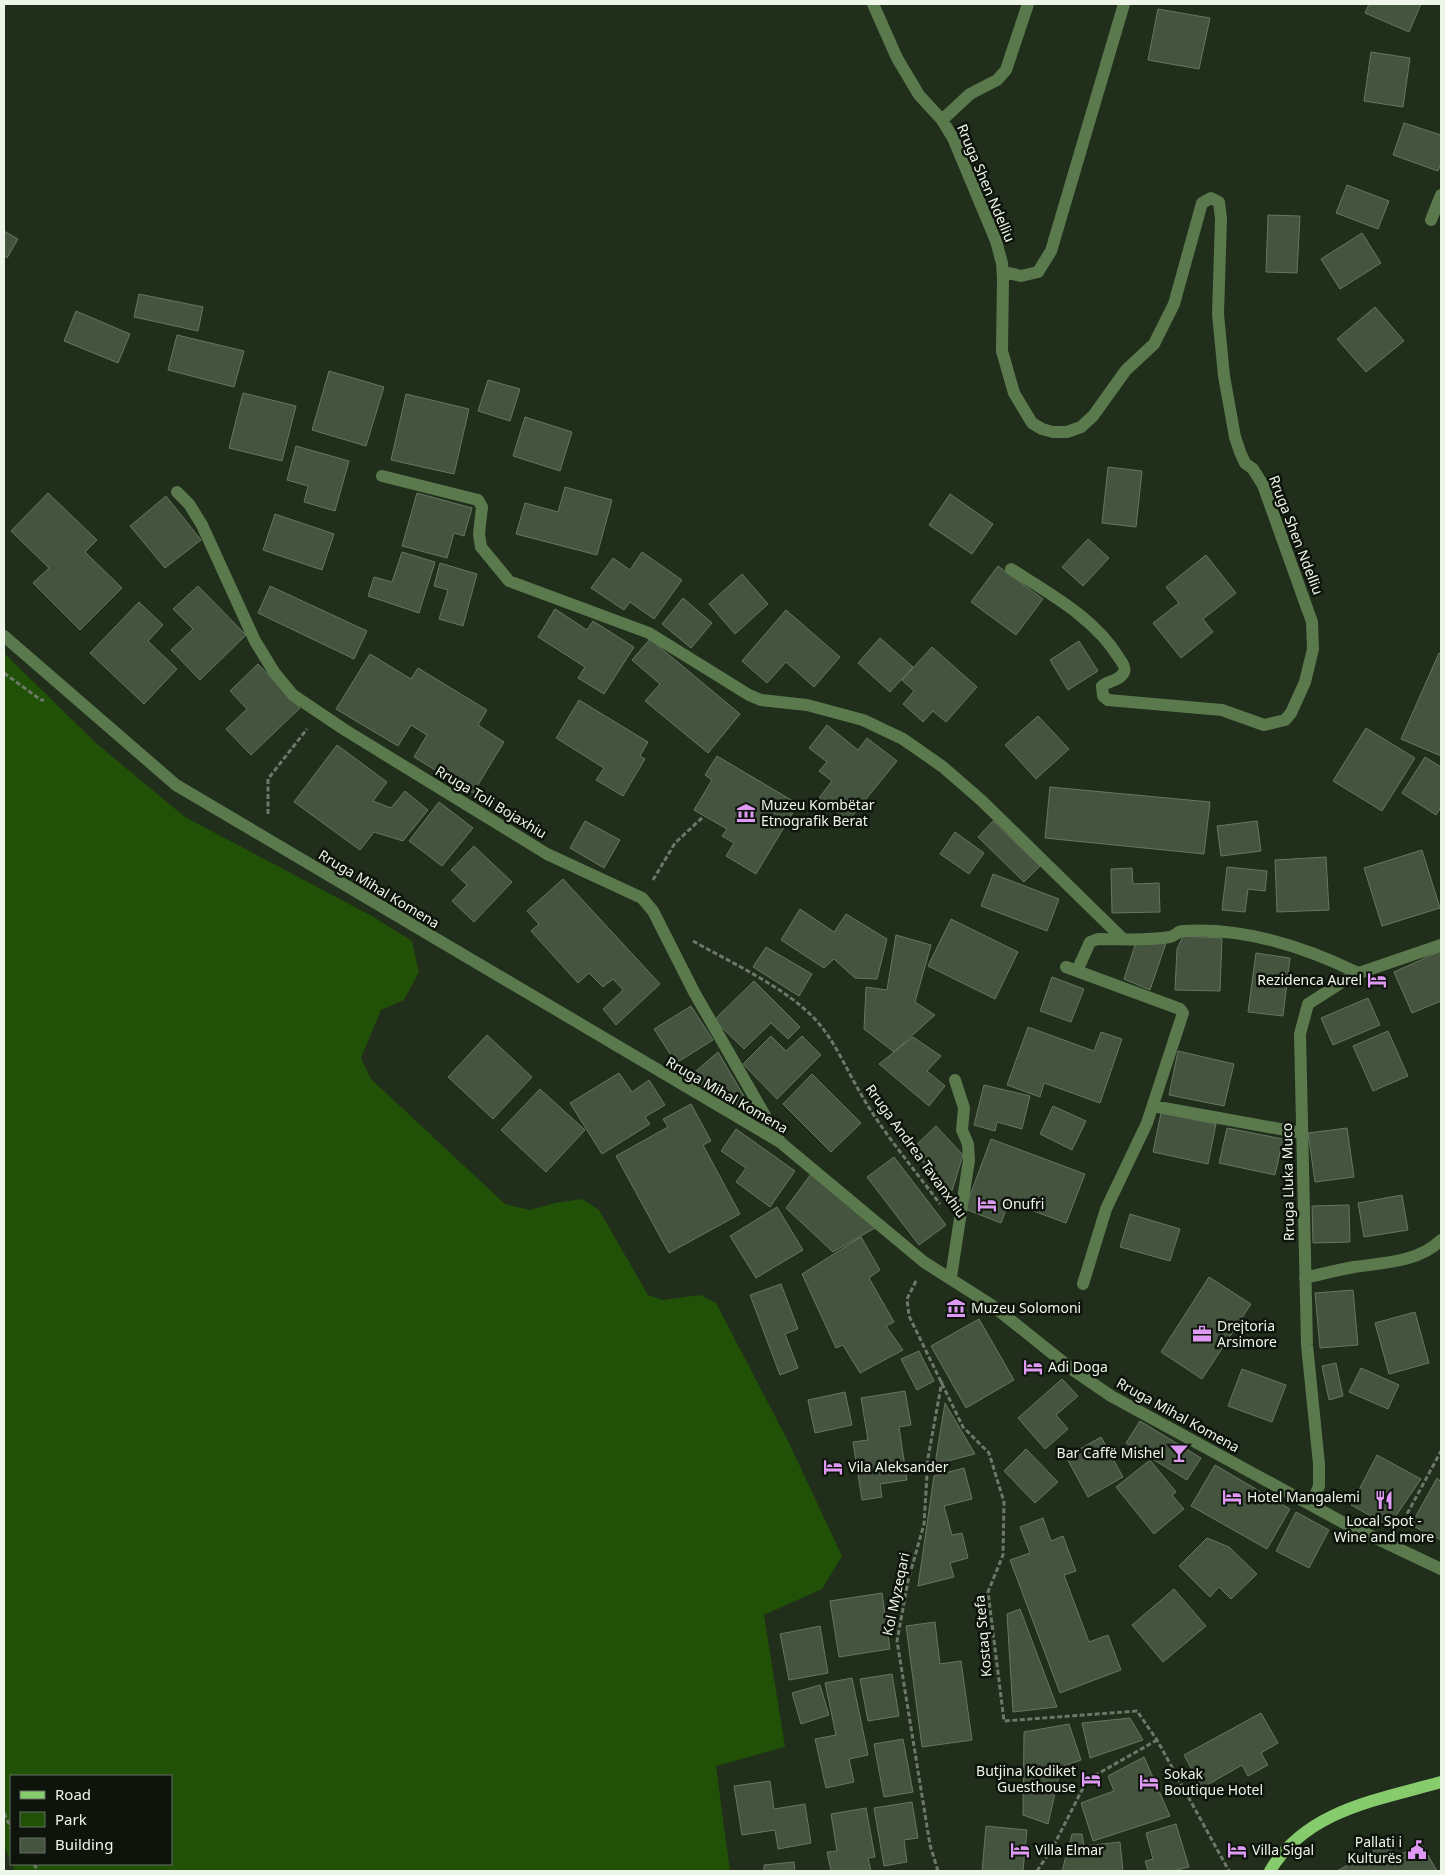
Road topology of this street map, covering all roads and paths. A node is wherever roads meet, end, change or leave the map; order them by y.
1 (873, 4) edge
2 (1028, 4) edge
3 (1124, 4) edge
4 (942, 120) junction
5 (1441, 195) edge
6 (1431, 220) dead end
7 (1003, 278) junction
8 (382, 476) dead end
9 (177, 492) dead end
10 (1011, 569) dead end
11 (4, 636) edge
12 (319, 714) junction
13 (704, 816) dead end
14 (269, 842) junction
15 (642, 898) junction
16 (1123, 938) junction
17 (1441, 945) edge
18 (706, 948) dead end
19 (1358, 973) junction
20 (955, 1080) dead end
21 (1153, 1106) junction
22 (1302, 1133) junction
23 (780, 1142) junction
24 (958, 1229) junction
25 (1441, 1240) edge
26 (924, 1262) junction
27 (951, 1277) junction
28 (1305, 1278) junction
29 (1083, 1284) dead end
30 (942, 1380) junction
31 (1441, 1451) edge
32 (1311, 1505) junction
33 (1390, 1545) junction
34 (1441, 1569) edge
35 (1157, 1740) junction
36 (1441, 1782) edge
37 (4, 1813) edge
38 (10, 1826) edge
39 (938, 1871) edge
40 (1036, 1871) edge
41 (1229, 1871) edge
42 (1270, 1871) edge

1 - 4 street, Rruga Shen Ndelliu
2 - 4 street
3 - 7 street
4 - 7 street, Rruga Shen Ndelliu
5 - 6 street
7 - 10 street, Rruga Shen Ndelliu
8 - 16 street
9 - 12 street, Rruga Toli Bojaxhiu
11 - 14 street, Rruga Mihal Komena
12 - 14 path
12 - 15 street, Rruga Toli Bojaxhiu
13 - 15 path
14 - 23 street, Rruga Mihal Komena
15 - 23 street
16 - 19 street
16 - 21 street
17 - 19 street, Rruga Lluka Muco
18 - 24 path, Rruga Andrea Tavanxhiu
19 - 22 street, Rruga Lluka Muco
20 - 24 street
21 - 22 street
21 - 29 street
22 - 28 street, Rruga Lluka Muco
23 - 26 street, Rruga Mihal Komena
24 - 27 street
25 - 28 street
26 - 27 street, Rruga Mihal Komena
26 - 30 path, Kostaq Stefa
27 - 32 street, Rruga Mihal Komena
28 - 32 street, Rruga Lluka Muco
30 - 35 path, Kostaq Stefa
30 - 39 path, Kol Myzeqari
31 - 33 path
32 - 33 street, Rruga Mihal Komena
33 - 34 street, Rruga Mihal Komena
35 - 40 path
35 - 41 path, Kostaq Stefa
36 - 42 main road
37 - 38 path

